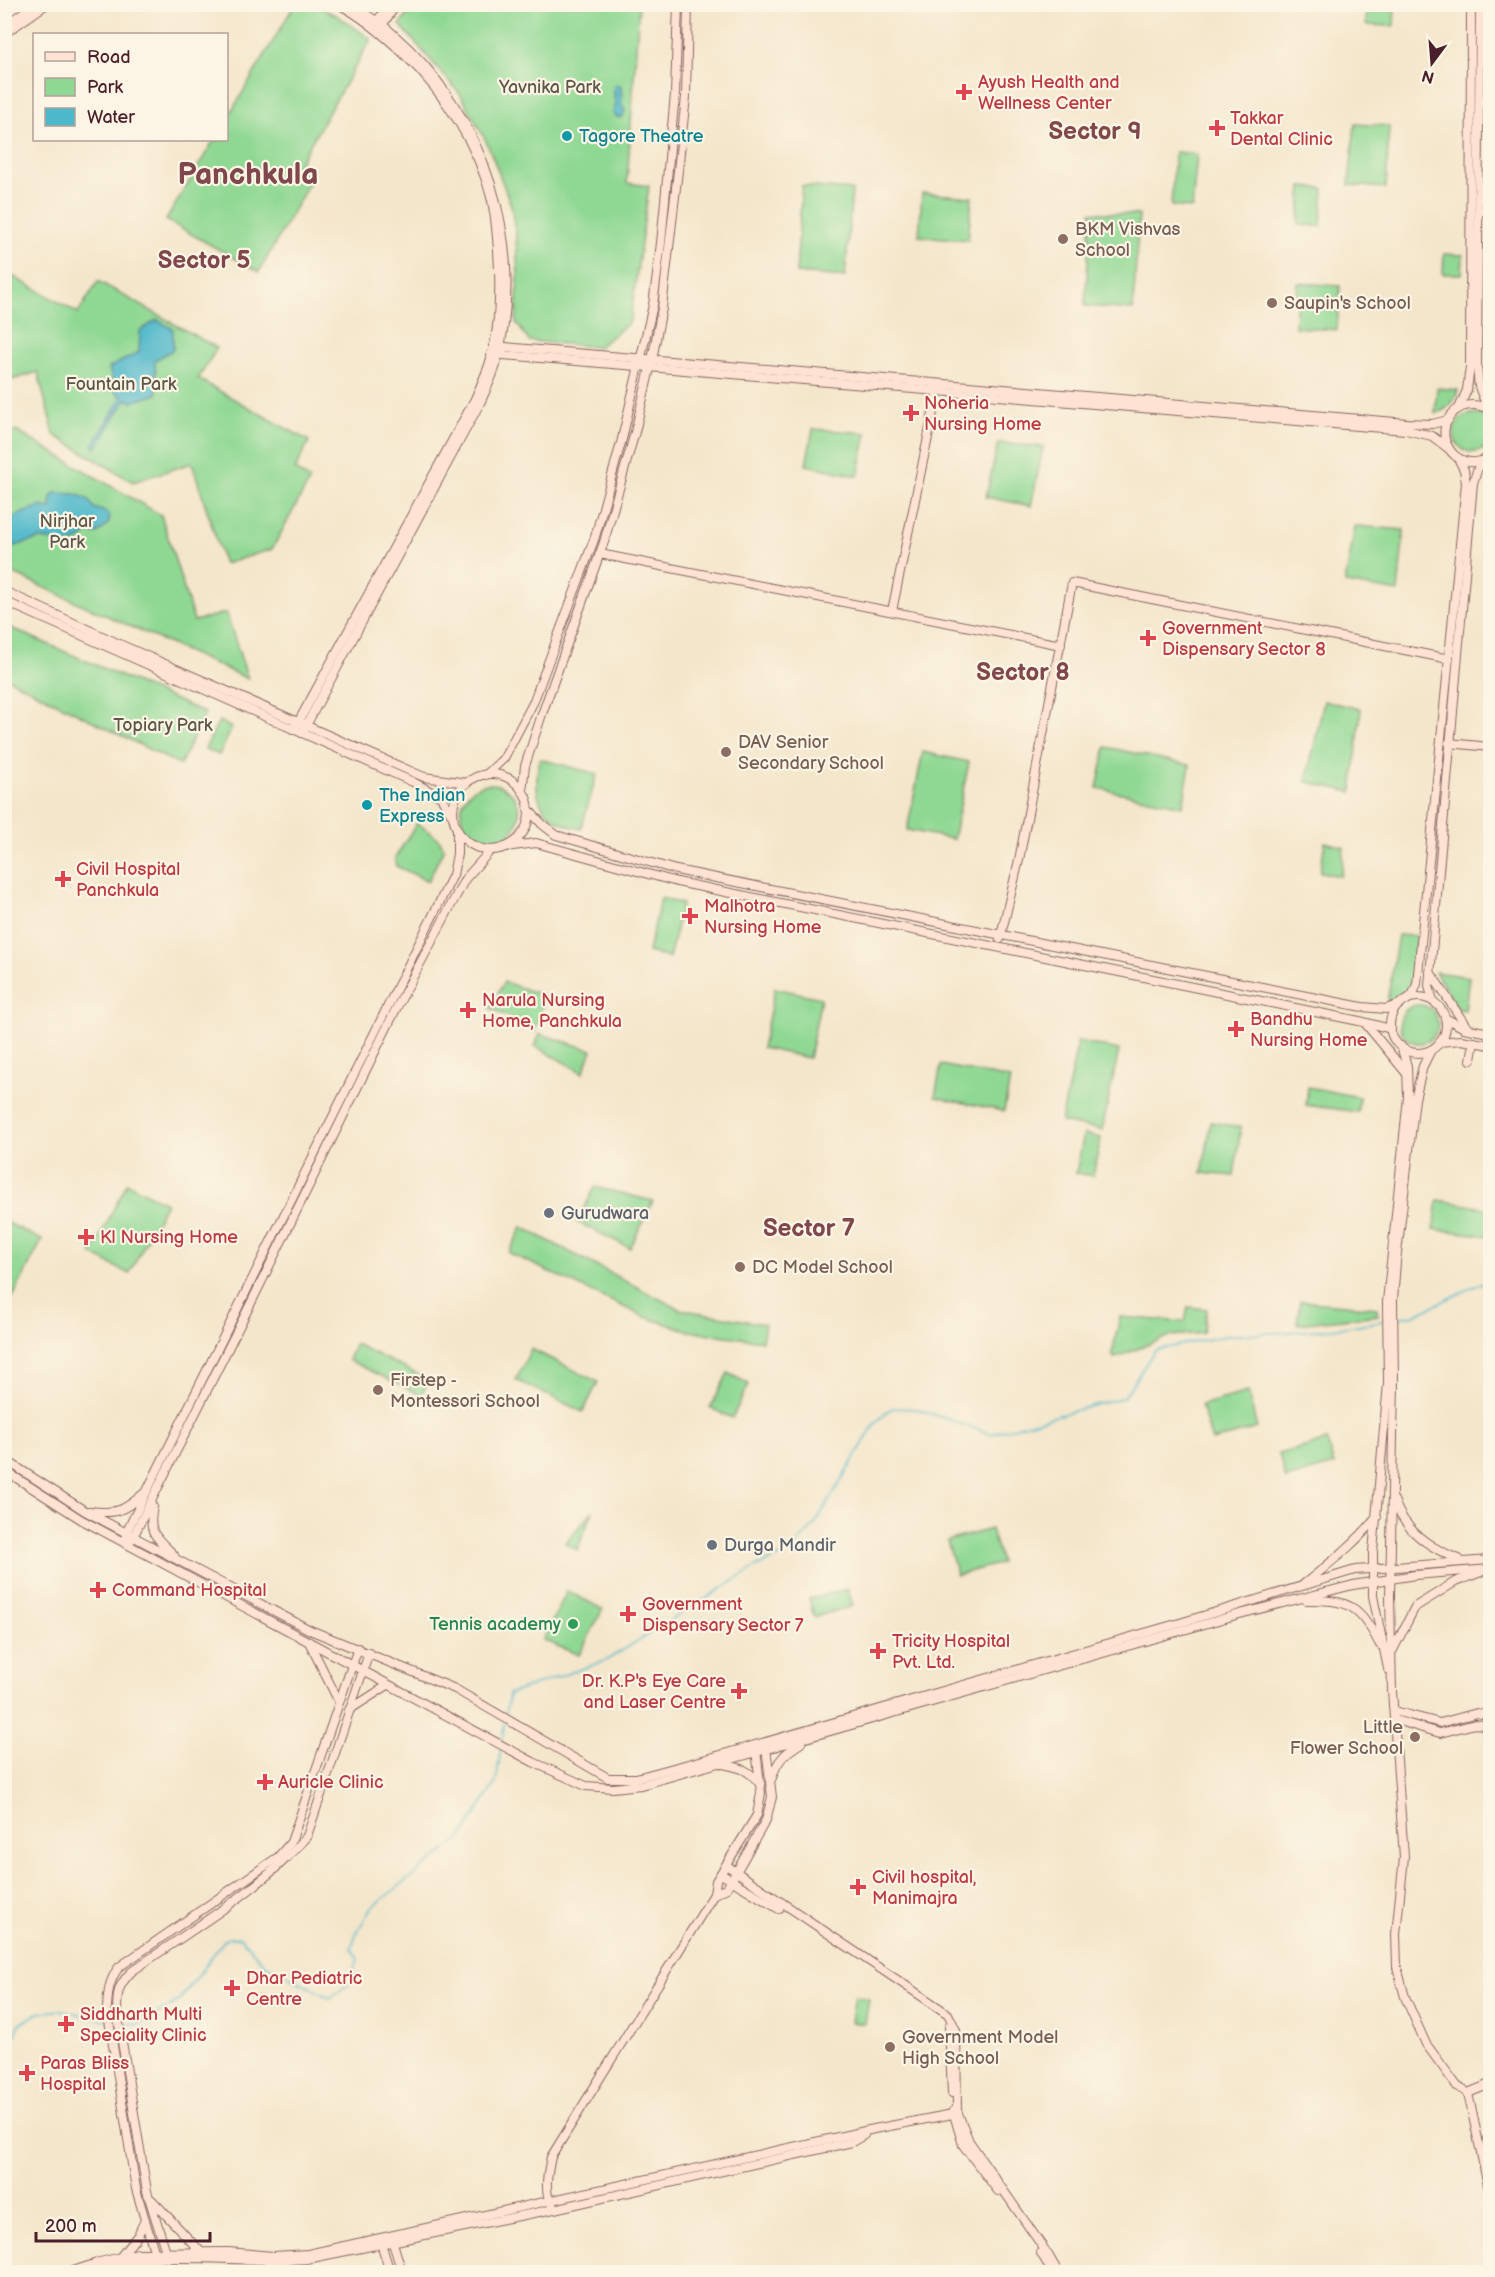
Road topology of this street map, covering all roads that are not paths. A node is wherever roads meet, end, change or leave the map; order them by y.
1 (35, 4) edge
2 (47, 4) edge
3 (338, 4) edge
4 (351, 4) edge
5 (389, 4) edge
6 (397, 4) edge
7 (678, 4) edge
8 (688, 4) edge
9 (1471, 4) edge
10 (1480, 4) edge
11 (4, 26) edge
12 (377, 26) junction
13 (4, 34) edge
14 (1479, 211) junction
15 (1491, 211) edge
16 (495, 351) junction
17 (640, 363) junction
18 (651, 363) junction
19 (938, 388) junction
20 (1459, 408) junction
21 (1489, 409) edge
22 (1448, 420) junction
23 (1449, 449) junction
24 (1491, 457) edge
25 (1458, 458) junction
26 (1480, 462) junction
27 (600, 554) junction
28 (4, 591) edge
29 (4, 601) edge
30 (892, 611) junction
31 (1061, 645) junction
32 (1449, 659) junction
33 (300, 728) junction
34 (1449, 743) junction
35 (1491, 747) edge
36 (486, 775) junction
37 (466, 783) junction
38 (522, 791) junction
39 (528, 809) junction
40 (453, 816) junction
41 (458, 830) junction
42 (505, 847) junction
43 (491, 850) junction
44 (1001, 935) junction
45 (998, 946) junction
46 (1430, 972) junction
47 (1403, 1002) junction
48 (1433, 1002) junction
49 (1445, 1018) junction
50 (1364, 1022) junction
51 (1391, 1029) junction
52 (1468, 1029) junction
53 (1491, 1033) edge
54 (1440, 1042) junction
55 (1474, 1042) junction
56 (1491, 1045) edge
57 (1401, 1046) junction
58 (1431, 1050) junction
59 (1471, 1060) dead end
60 (1408, 1075) junction
61 (333, 1116) junction
62 (341, 1120) junction
63 (328, 1125) junction
64 (337, 1129) junction
65 (1390, 1313) junction
66 (1390, 1332) junction
67 (4, 1460) edge
68 (4, 1470) edge
69 (152, 1492) junction
70 (1391, 1493) junction
71 (85, 1511) junction
72 (1378, 1516) junction
73 (130, 1535) junction
74 (125, 1543) junction
75 (1491, 1560) edge
76 (1464, 1561) junction
77 (181, 1562) junction
78 (1390, 1566) junction
79 (1373, 1568) junction
80 (1491, 1569) edge
81 (1390, 1579) junction
82 (1373, 1581) junction
83 (1301, 1587) junction
84 (1295, 1600) junction
85 (309, 1642) junction
86 (358, 1648) junction
87 (369, 1653) junction
88 (1388, 1654) junction
89 (352, 1665) junction
90 (363, 1671) junction
91 (388, 1684) junction
92 (339, 1702) junction
93 (349, 1710) junction
94 (1394, 1711) junction
95 (1491, 1716) edge
96 (1395, 1720) junction
97 (1491, 1726) edge
98 (812, 1737) junction
99 (766, 1746) junction
100 (756, 1748) junction
101 (718, 1764) junction
102 (761, 1785) junction
103 (771, 1786) junction
104 (726, 1865) junction
105 (736, 1872) junction
106 (721, 1874) junction
107 (731, 1880) junction
108 (714, 1894) junction
109 (779, 1909) dead end
110 (949, 2026) dead end
111 (1491, 2084) edge
112 (1468, 2093) junction
113 (956, 2114) junction
114 (874, 2129) junction
115 (1491, 2195) edge
116 (148, 2196) junction
117 (549, 2201) junction
118 (554, 2209) junction
119 (145, 2220) junction
120 (392, 2239) junction
121 (380, 2241) junction
122 (200, 2252) junction
123 (155, 2255) junction
124 (167, 2255) junction
125 (120, 2257) junction
126 (70, 2272) edge
127 (90, 2272) edge
128 (390, 2272) edge
129 (402, 2272) edge
130 (1052, 2272) edge
131 (1058, 2272) edge

1 - 11 street
2 - 13 street
3 - 12 street
4 - 12 street
5 - 12 street
6 - 12 street
7 - 17 street
8 - 18 street
9 - 20 street
10 - 14 street
12 - 16 street
14 - 15 street
14 - 21 street
16 - 17 street
16 - 33 street
17 - 18 street
17 - 36 street
18 - 19 street
18 - 27 street
19 - 22 street
19 - 23 street
19 - 30 street
20 - 21 street
20 - 22 street
22 - 23 street
23 - 25 street
24 - 26 street
25 - 26 street
25 - 32 street
26 - 34 street
27 - 30 street
27 - 38 street
28 - 33 street
29 - 33 street
30 - 31 street
31 - 32 street
31 - 44 street
32 - 47 street
33 - 37 street
33 - 40 street
34 - 35 street
34 - 46 street
36 - 37 street
36 - 38 street
37 - 40 street
38 - 39 street
39 - 42 street
39 - 44 street
40 - 41 street
41 - 43 street
41 - 61 street
42 - 43 street
42 - 45 street
43 - 62 street
44 - 45 street
44 - 47 street
45 - 50 street
46 - 48 street
46 - 52 street
47 - 48 street
47 - 51 street
48 - 49 street
49 - 52 street
49 - 54 street
50 - 51 street
50 - 60 street
51 - 57 street
52 - 53 street
54 - 55 street
54 - 58 street
55 - 56 street
55 - 59 street
57 - 58 street
57 - 60 street
58 - 65 street
60 - 65 street
61 - 62 street
61 - 63 street
62 - 64 street
63 - 64 street
63 - 69 street
64 - 69 street
65 - 66 street
66 - 70 street
66 - 72 street
67 - 71 street
68 - 74 street
69 - 71 street
69 - 73 street
69 - 77 street
70 - 76 street
70 - 78 street
71 - 73 street
72 - 79 street
72 - 83 street
73 - 74 street
73 - 77 street
74 - 85 street
75 - 76 street
76 - 78 street
77 - 86 street
78 - 79 street
78 - 81 street
79 - 82 street
79 - 83 street
80 - 81 street
80 - 88 street
81 - 82 street
81 - 88 street
82 - 84 street
82 - 88 street
83 - 99 street
84 - 88 street
84 - 98 street
85 - 89 street
85 - 92 street
86 - 87 street
86 - 89 street
87 - 90 street
87 - 100 street
88 - 94 street
89 - 90 street
89 - 92 street
90 - 91 street
90 - 93 street
91 - 93 street
91 - 101 street
92 - 119 street
93 - 116 street
94 - 95 street
94 - 96 street
96 - 97 street
96 - 112 street
98 - 99 street
98 - 103 street
99 - 100 street
99 - 103 street
100 - 101 street
100 - 102 street
101 - 102 street
102 - 104 street
103 - 105 street
104 - 105 street
104 - 106 street
105 - 107 street
105 - 113 street
106 - 107 street
106 - 108 street
107 - 108 street
107 - 109 street
108 - 117 street
110 - 113 street
111 - 112 street
112 - 115 street
113 - 114 street
113 - 130 street
113 - 131 street
114 - 117 street
114 - 118 street
116 - 122 street
116 - 124 street
117 - 118 street
117 - 120 street
118 - 120 street
119 - 123 street
119 - 125 street
120 - 121 street
120 - 129 street
121 - 122 street
121 - 124 street
121 - 128 street
122 - 124 street
123 - 124 street
123 - 125 street
123 - 127 street
125 - 126 street

